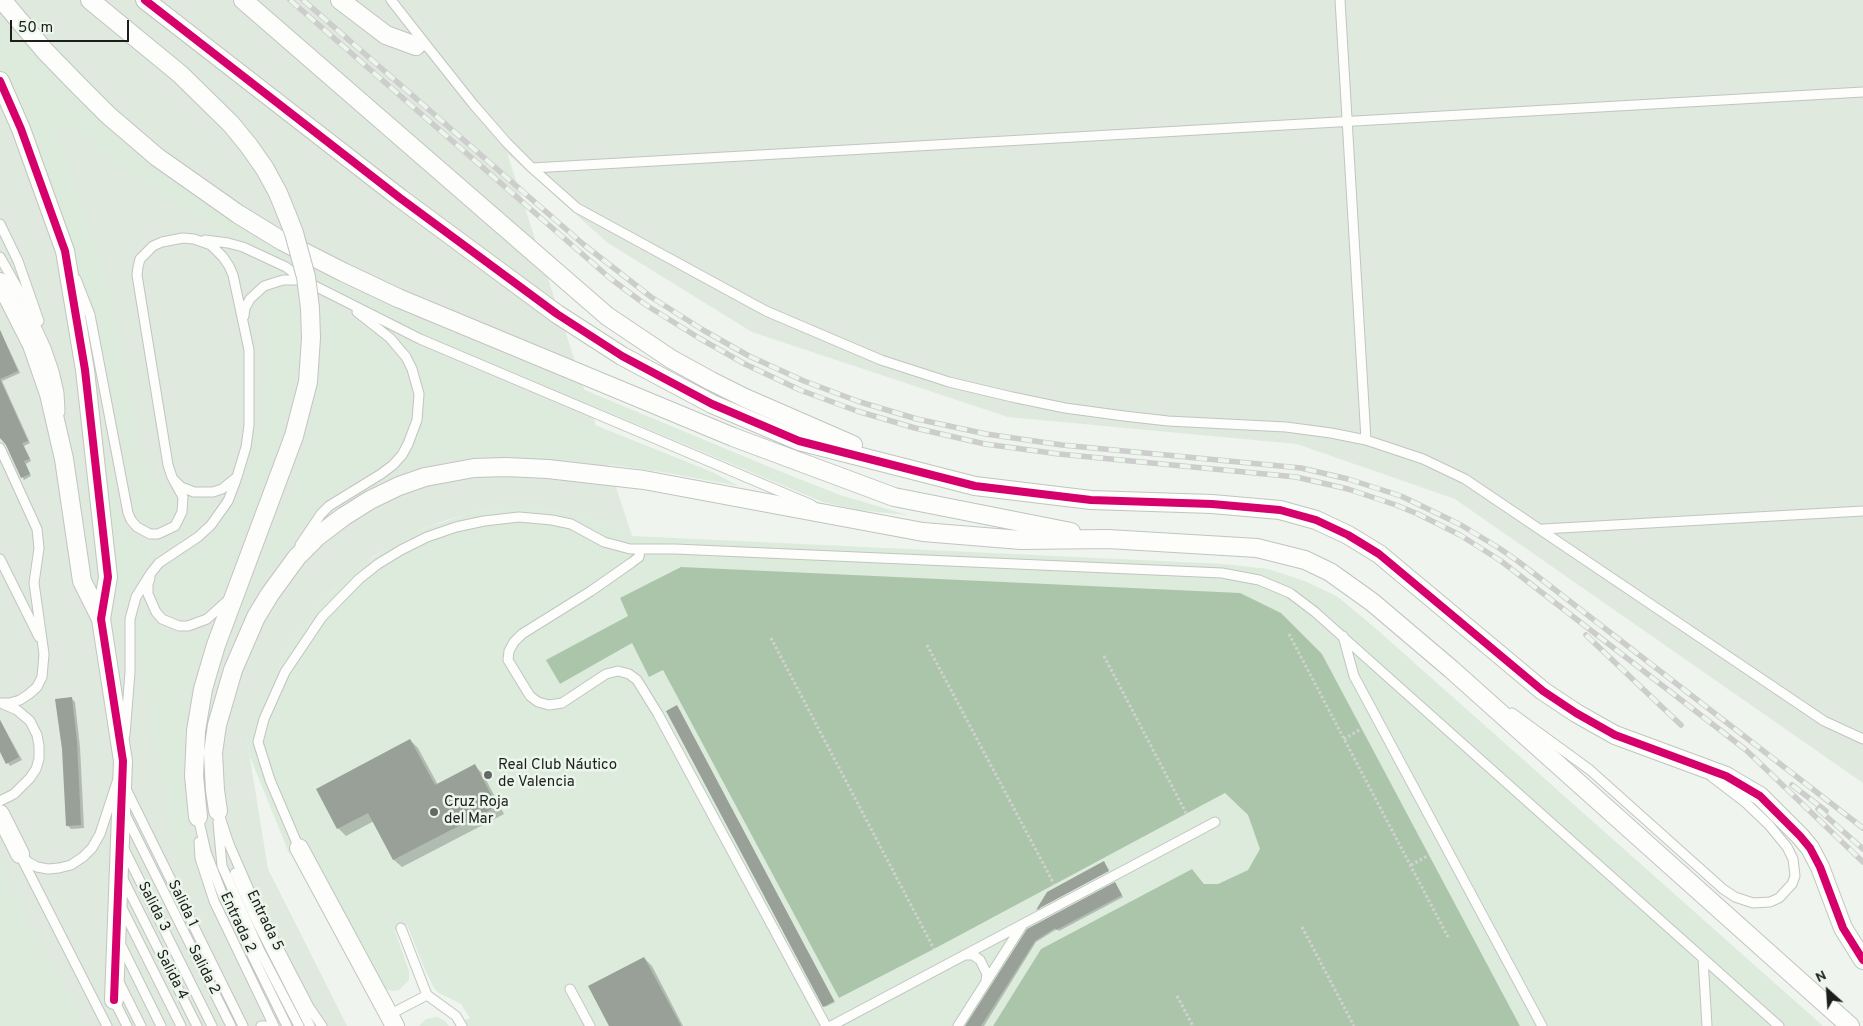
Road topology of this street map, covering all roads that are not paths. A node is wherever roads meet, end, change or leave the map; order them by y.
1 (2, 0) edge
2 (90, 0) edge
3 (145, 0) edge
4 (243, 0) edge
5 (340, 0) edge
6 (391, 0) edge
7 (1340, 0) edge
8 (421, 46) junction
9 (0, 80) edge
10 (1863, 92) edge
11 (1346, 121) junction
12 (532, 168) junction
13 (0, 224) edge
14 (194, 239) junction
15 (65, 251) junction
16 (0, 258) edge
17 (302, 280) junction
18 (0, 282) edge
19 (338, 299) junction
20 (243, 321) junction
21 (46, 348) junction
22 (1366, 440) junction
23 (0, 448) edge
24 (64, 459) junction
25 (909, 469) junction
26 (237, 477) junction
27 (176, 482) junction
28 (1863, 511) edge
29 (840, 517) junction
30 (1543, 530) junction
31 (1108, 539) junction
32 (640, 549) junction
33 (0, 558) edge
34 (151, 572) junction
35 (238, 586) junction
36 (270, 594) junction
37 (101, 619) junction
38 (1343, 636) junction
39 (44, 654) junction
40 (1451, 669) junction
41 (0, 703) edge
42 (1863, 739) edge
43 (123, 761) junction
44 (1696, 764) junction
45 (122, 782) junction
46 (0, 801) edge
47 (121, 808) junction
48 (218, 811) junction
49 (0, 814) edge
50 (198, 817) junction
51 (1216, 822) dead end
52 (120, 842) junction
53 (299, 848) joint
54 (20, 854) junction
55 (119, 870) junction
56 (118, 899) junction
57 (1023, 924) junction
58 (400, 928) dead end
59 (116, 936) junction
60 (964, 955) junction
61 (1703, 958) junction
62 (1863, 960) edge
63 (115, 973) junction
64 (985, 983) junction
65 (570, 989) dead end
66 (427, 996) junction
67 (114, 1000) joint
68 (392, 1020) edge
69 (107, 1026) edge
70 (127, 1026) edge
71 (141, 1026) edge
72 (161, 1026) edge
73 (181, 1026) edge
74 (197, 1026) edge
75 (212, 1026) edge
76 (231, 1026) edge
77 (243, 1026) edge
78 (261, 1026) edge
79 (268, 1026) edge
80 (274, 1026) edge
81 (287, 1026) edge
82 (299, 1026) edge
83 (310, 1026) edge
84 (322, 1026) edge
85 (462, 1026) edge
86 (590, 1026) edge
87 (826, 1026) edge
88 (831, 1026) edge
89 (958, 1026) edge
90 (1542, 1026) edge
91 (1707, 1026) edge
92 (1779, 1026) edge
93 (1850, 1026) edge

1 - 31 street
2 - 35 street, bridge
3 - 25 street
4 - 25 street
5 - 8 street
6 - 8 lane
7 - 11 lane
8 - 12 lane
9 - 15 street
10 - 11 lane
11 - 12 lane
11 - 22 lane
12 - 22 lane
13 - 21 lane
14 - 17 lane
14 - 20 lane
14 - 27 lane
15 - 27 lane
15 - 37 street
16 - 21 lane
17 - 19 lane
17 - 20 lane
18 - 24 street
19 - 29 lane
19 - 36 lane
20 - 26 lane
21 - 24 lane
22 - 30 lane
23 - 39 lane
24 - 37 street
25 - 44 street
26 - 27 lane
26 - 34 lane
28 - 30 lane
29 - 31 street
29 - 36 street
30 - 42 lane
31 - 40 street
32 - 38 lane
32 - 53 lane
32 - 87 lane
33 - 39 lane
34 - 35 lane
34 - 43 lane
35 - 50 street
36 - 48 street
37 - 43 street
38 - 61 lane
38 - 90 lane
39 - 41 lane
40 - 44 lane
40 - 93 street
41 - 46 lane
43 - 45 street
43 - 54 lane
44 - 62 street
45 - 47 street
45 - 77 lane, Salida 1
47 - 52 street
47 - 76 lane, Salida 2
48 - 82 lane
48 - 83 lane
48 - 84 lane, Entrada 5
49 - 54 street
50 - 80 lane
50 - 81 lane, Entrada 2
51 - 57 lane
52 - 55 street
52 - 75 lane, Salida 3
53 - 68 street
54 - 69 lane
55 - 56 street
55 - 74 lane, Salida 4
56 - 59 street
56 - 73 lane
57 - 60 lane
57 - 64 lane
58 - 66 lane
59 - 63 street
59 - 72 lane
60 - 64 lane
60 - 88 lane
61 - 91 lane
61 - 92 lane
63 - 67 street
63 - 71 lane
64 - 89 lane
65 - 86 lane
66 - 68 lane
66 - 85 lane
67 - 70 lane
78 - 79 lane

